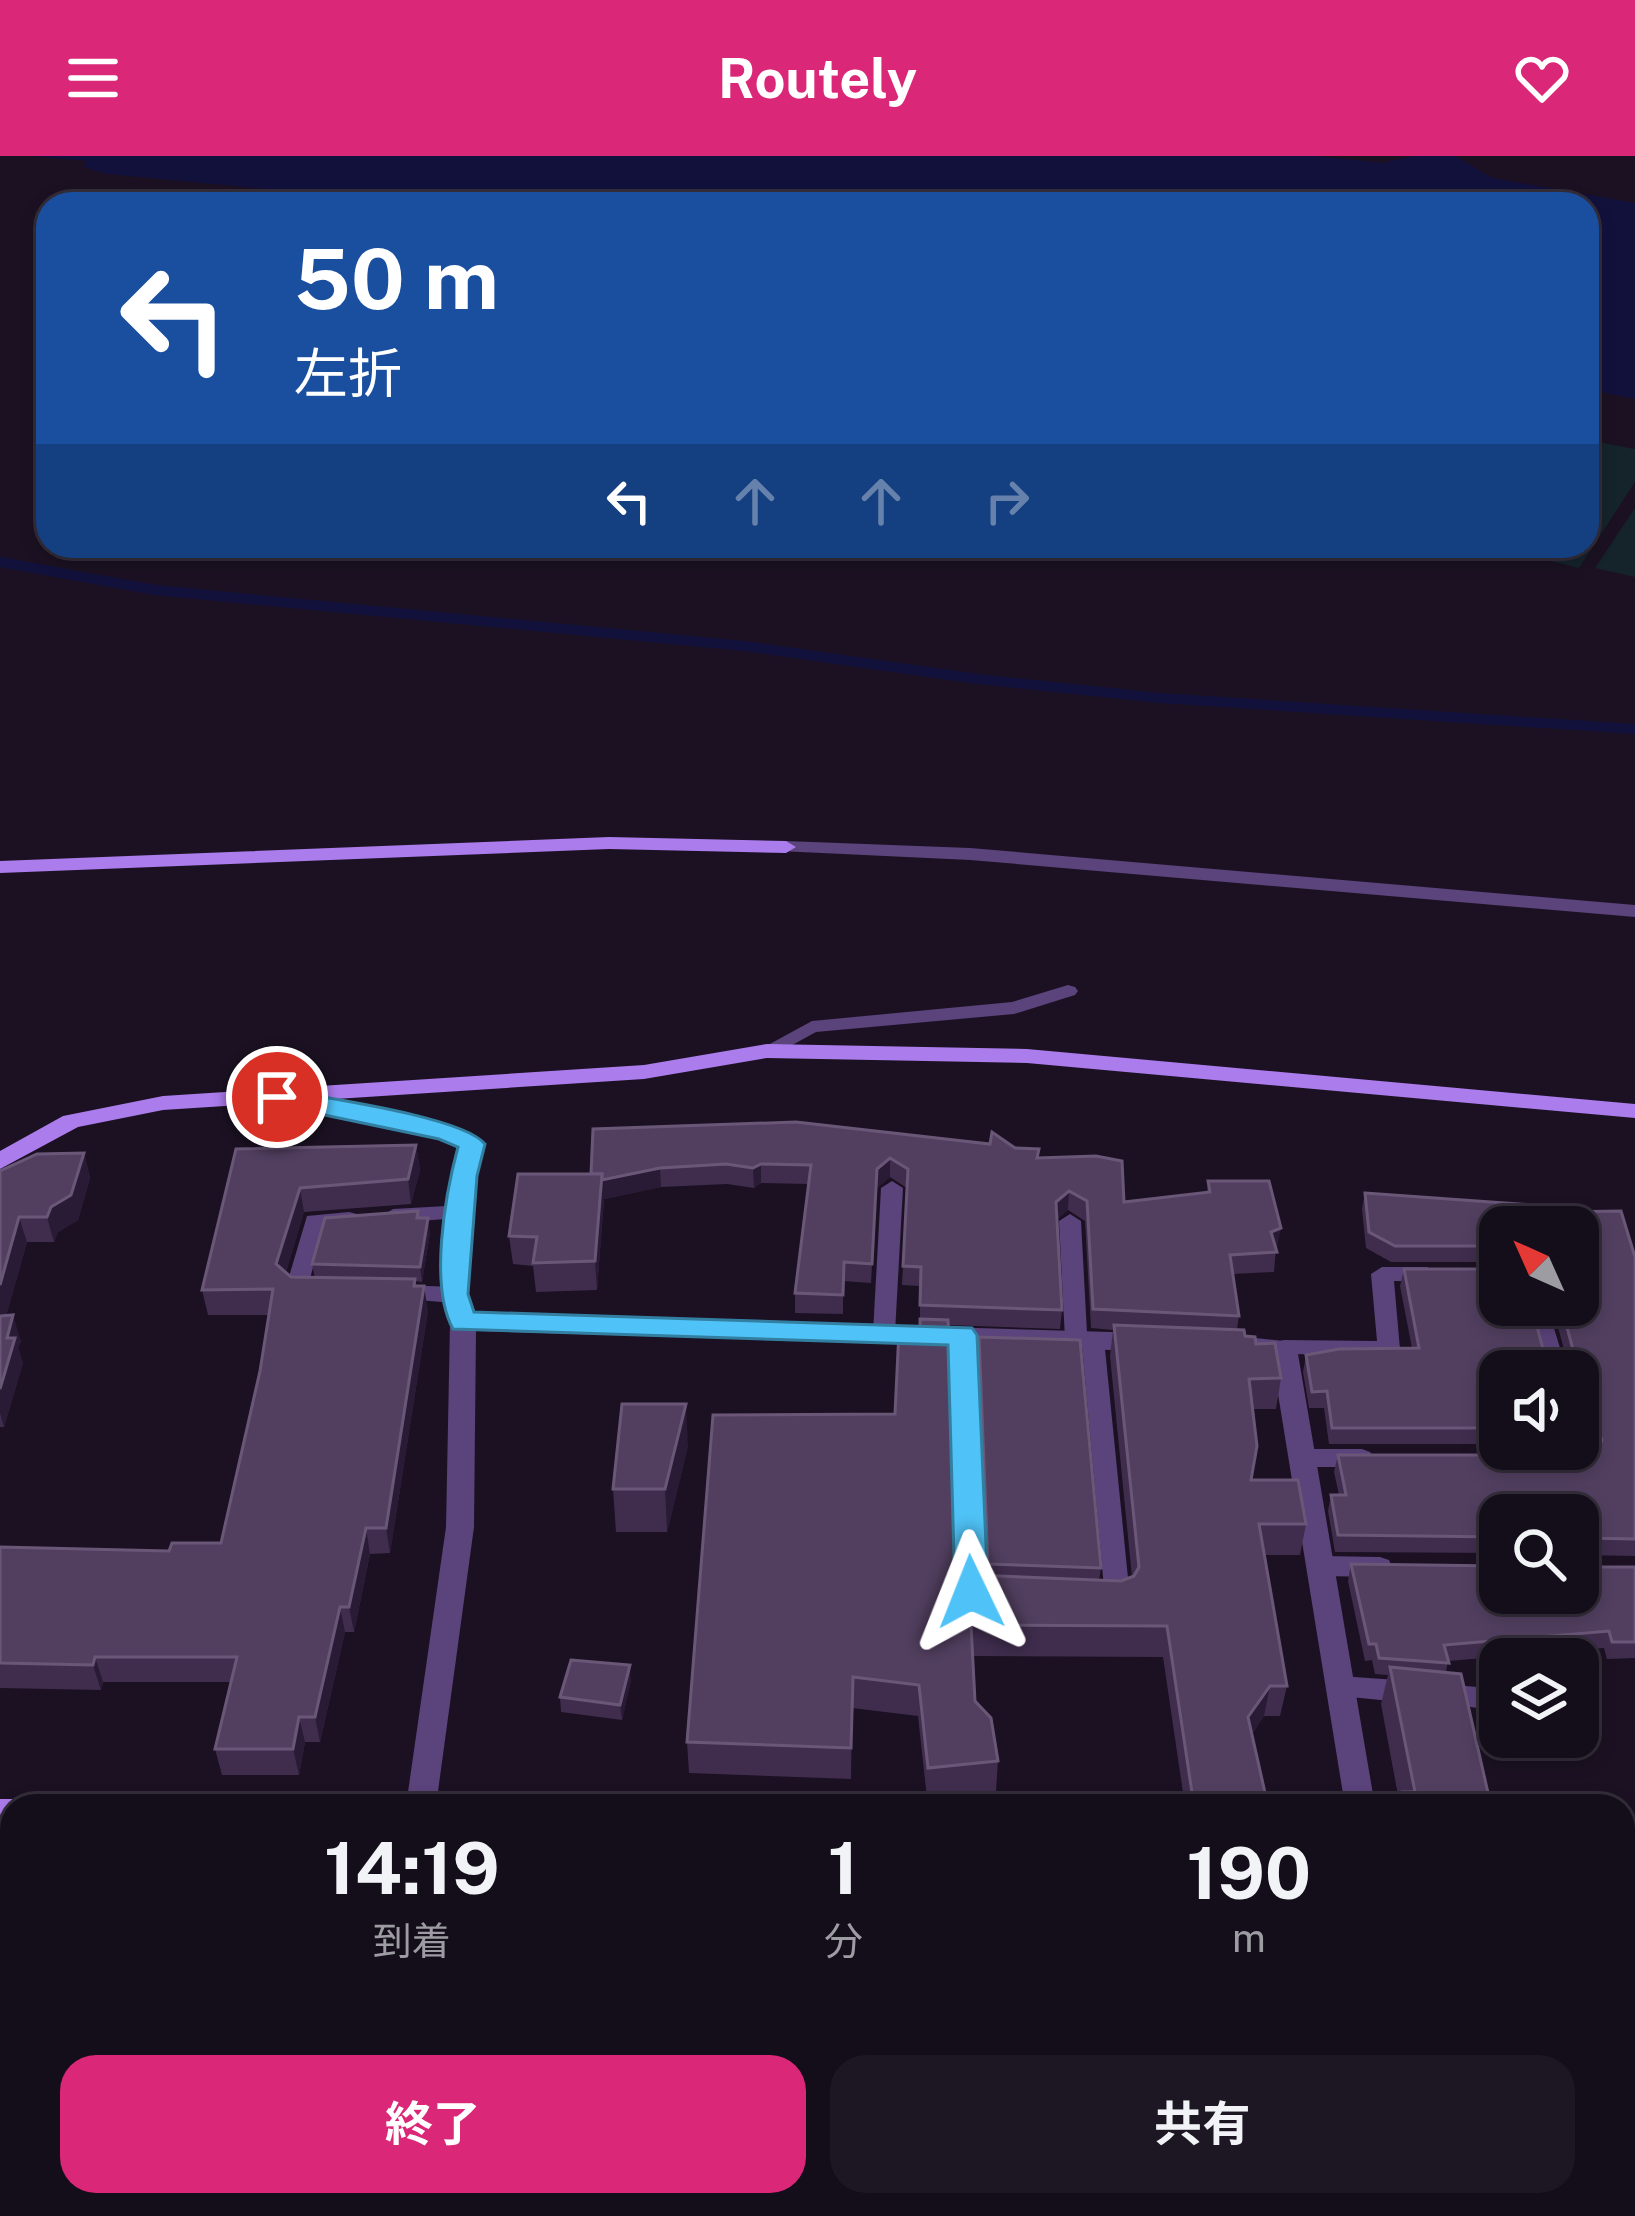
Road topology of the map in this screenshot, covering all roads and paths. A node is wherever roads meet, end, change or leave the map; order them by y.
1 (0, 867) edge
2 (1635, 910) edge
3 (1068, 992) dead end
4 (767, 1051) junction
5 (277, 1097) junction
6 (1635, 1111) edge
7 (0, 1161) edge
8 (892, 1188) dead end
9 (464, 1212) junction
10 (1070, 1221) dead end
11 (1453, 1274) edge
12 (341, 1292) edge
13 (386, 1293) edge
14 (454, 1294) junction
15 (463, 1322) junction
16 (884, 1333) junction
17 (962, 1335) junction
18 (1084, 1339) junction
19 (1165, 1342) edge
20 (1212, 1345) edge
21 (1284, 1348) junction
22 (1303, 1458) junction
23 (1396, 1458) edge
24 (1321, 1567) junction
25 (1410, 1568) edge
26 (1013, 1594) edge
27 (1075, 1596) edge
28 (1340, 1686) junction
29 (1479, 1698) edge
30 (424, 1794) edge
31 (1358, 1794) edge

1 - 2 street
3 - 4 lane
4 - 5 street
4 - 6 street
5 - 7 street
5 - 9 street
8 - 16 lane
9 - 12 lane
9 - 14 street
10 - 18 lane
11 - 21 lane
13 - 14 lane
14 - 15 street
15 - 16 street
15 - 30 street
16 - 17 street
17 - 18 street
17 - 26 lane
18 - 19 street
18 - 27 lane
20 - 21 street
21 - 22 street
22 - 23 lane
22 - 24 street
24 - 25 lane
24 - 28 street
28 - 29 lane
28 - 31 street

